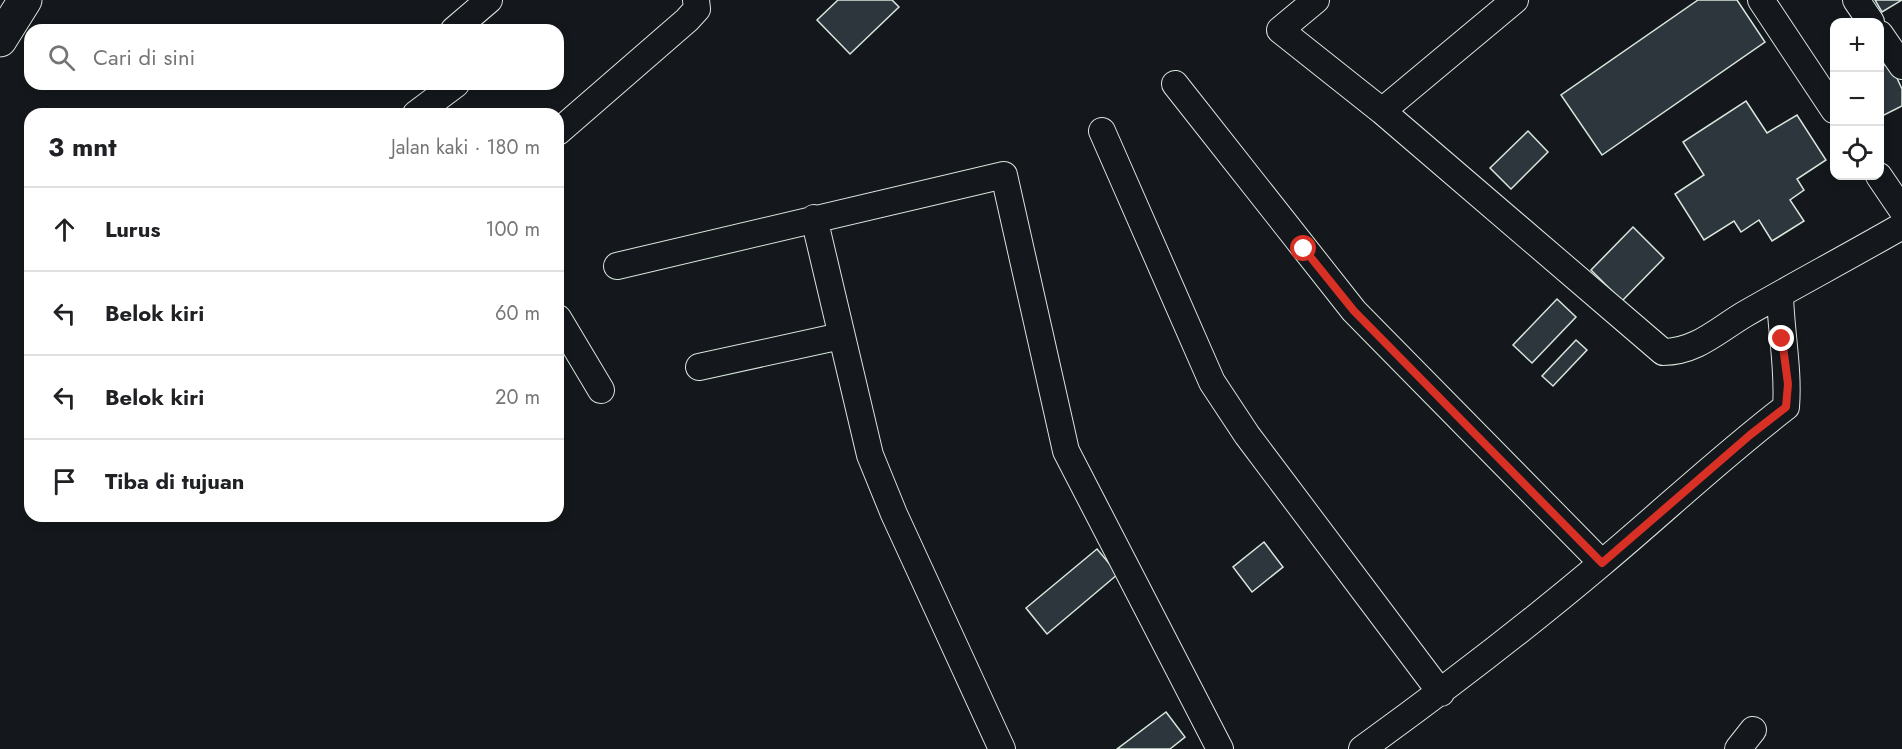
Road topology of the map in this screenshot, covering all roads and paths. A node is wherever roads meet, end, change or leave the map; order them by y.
1 (25, 0) edge
2 (489, 0) edge
3 (696, 0) edge
4 (1316, 0) edge
5 (1515, 0) edge
6 (1761, 0) edge
7 (1856, 0) edge
8 (1868, 18) edge
9 (461, 24) edge
10 (0, 40) edge
11 (1884, 40) edge
12 (1902, 66) edge
13 (1175, 84) dead end
14 (448, 90) edge
15 (1830, 104) edge
16 (424, 108) edge
17 (1382, 111) junction
18 (564, 127) edge
19 (1102, 131) dead end
20 (1882, 180) edge
21 (1902, 210) edge
22 (814, 218) junction
23 (1902, 226) edge
24 (617, 266) dead end
25 (1780, 295) junction
26 (564, 328) edge
27 (842, 336) junction
28 (699, 368) dead end
29 (601, 390) dead end
30 (1602, 563) junction
31 (1441, 693) junction
32 (1002, 749) edge
33 (1220, 749) edge
34 (1362, 749) edge

1 - 10 street
2 - 9 street
3 - 18 street
4 - 17 street
5 - 17 street
6 - 15 street
7 - 8 street
11 - 12 street
13 - 30 street
14 - 16 street
17 - 25 street
19 - 31 street
20 - 21 street
22 - 24 street
22 - 27 street
22 - 33 street
23 - 25 street
25 - 30 street
26 - 29 street
27 - 28 street
27 - 32 street
30 - 31 street
31 - 34 street

